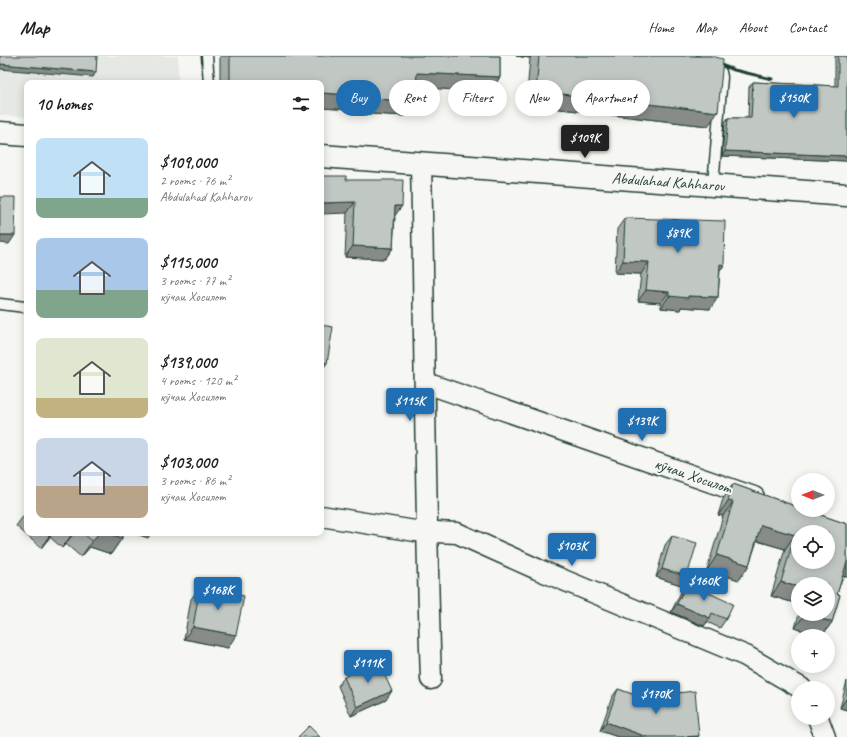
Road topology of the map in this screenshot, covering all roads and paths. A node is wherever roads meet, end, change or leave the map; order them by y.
1 (207, 56) edge
2 (703, 64) edge
3 (208, 80) edge
4 (0, 133) edge
5 (24, 135) edge
6 (324, 156) edge
7 (421, 164) junction
8 (713, 186) junction
9 (847, 195) edge
10 (0, 304) edge
11 (24, 307) dead end
12 (426, 383) junction
13 (774, 504) edge
14 (324, 516) edge
15 (426, 532) junction
16 (431, 678) dead end
17 (791, 683) edge
18 (821, 725) edge
19 (825, 737) edge

1 - 3 lane
2 - 8 lane
4 - 5 main road
6 - 7 main road, Abdulahad Kahharov
7 - 8 main road, Abdulahad Kahharov
7 - 12 street
8 - 9 main road, Abdulahad Kahharov
10 - 11 lane
12 - 13 street, кӯчаи Хосилот
12 - 15 street
14 - 15 street
15 - 16 street
15 - 17 street
18 - 19 street

